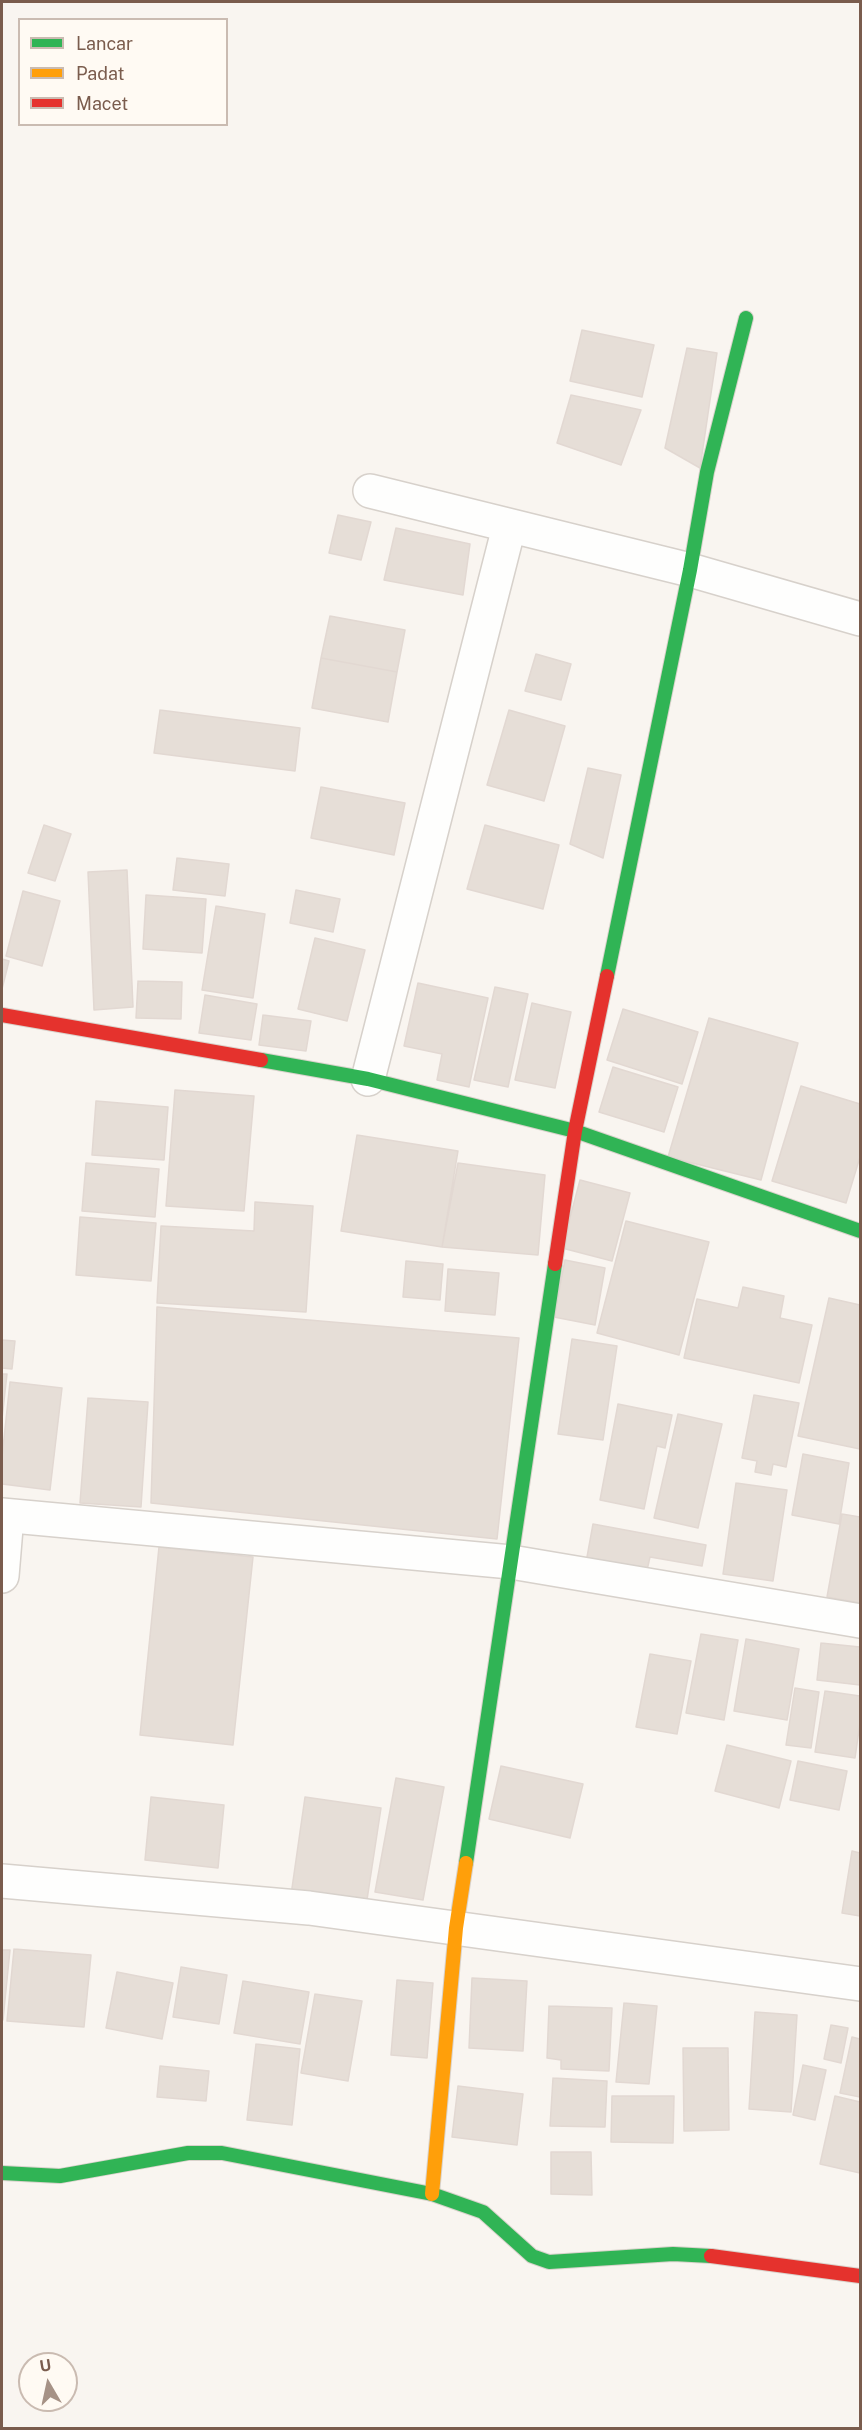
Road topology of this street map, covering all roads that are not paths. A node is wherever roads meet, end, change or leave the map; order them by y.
1 (746, 318) dead end
2 (370, 490) dead end
3 (509, 527) junction
4 (690, 570) junction
5 (861, 619) edge
6 (2, 1015) edge
7 (368, 1079) junction
8 (575, 1131) junction
9 (861, 1231) edge
10 (4, 1515) edge
11 (511, 1562) junction
12 (2, 1576) edge
13 (861, 1621) edge
14 (2, 1881) edge
15 (456, 1929) junction
16 (861, 1984) edge
17 (2, 2174) edge
18 (432, 2194) junction
19 (861, 2276) edge

1 - 4 street
2 - 3 street
3 - 4 street
3 - 7 street
4 - 5 street
4 - 8 street
6 - 7 street
7 - 8 street
8 - 9 street
8 - 11 street
10 - 11 street
10 - 12 street
11 - 13 street
11 - 15 street
14 - 15 street
15 - 16 street
15 - 18 street
17 - 18 street
18 - 19 street

